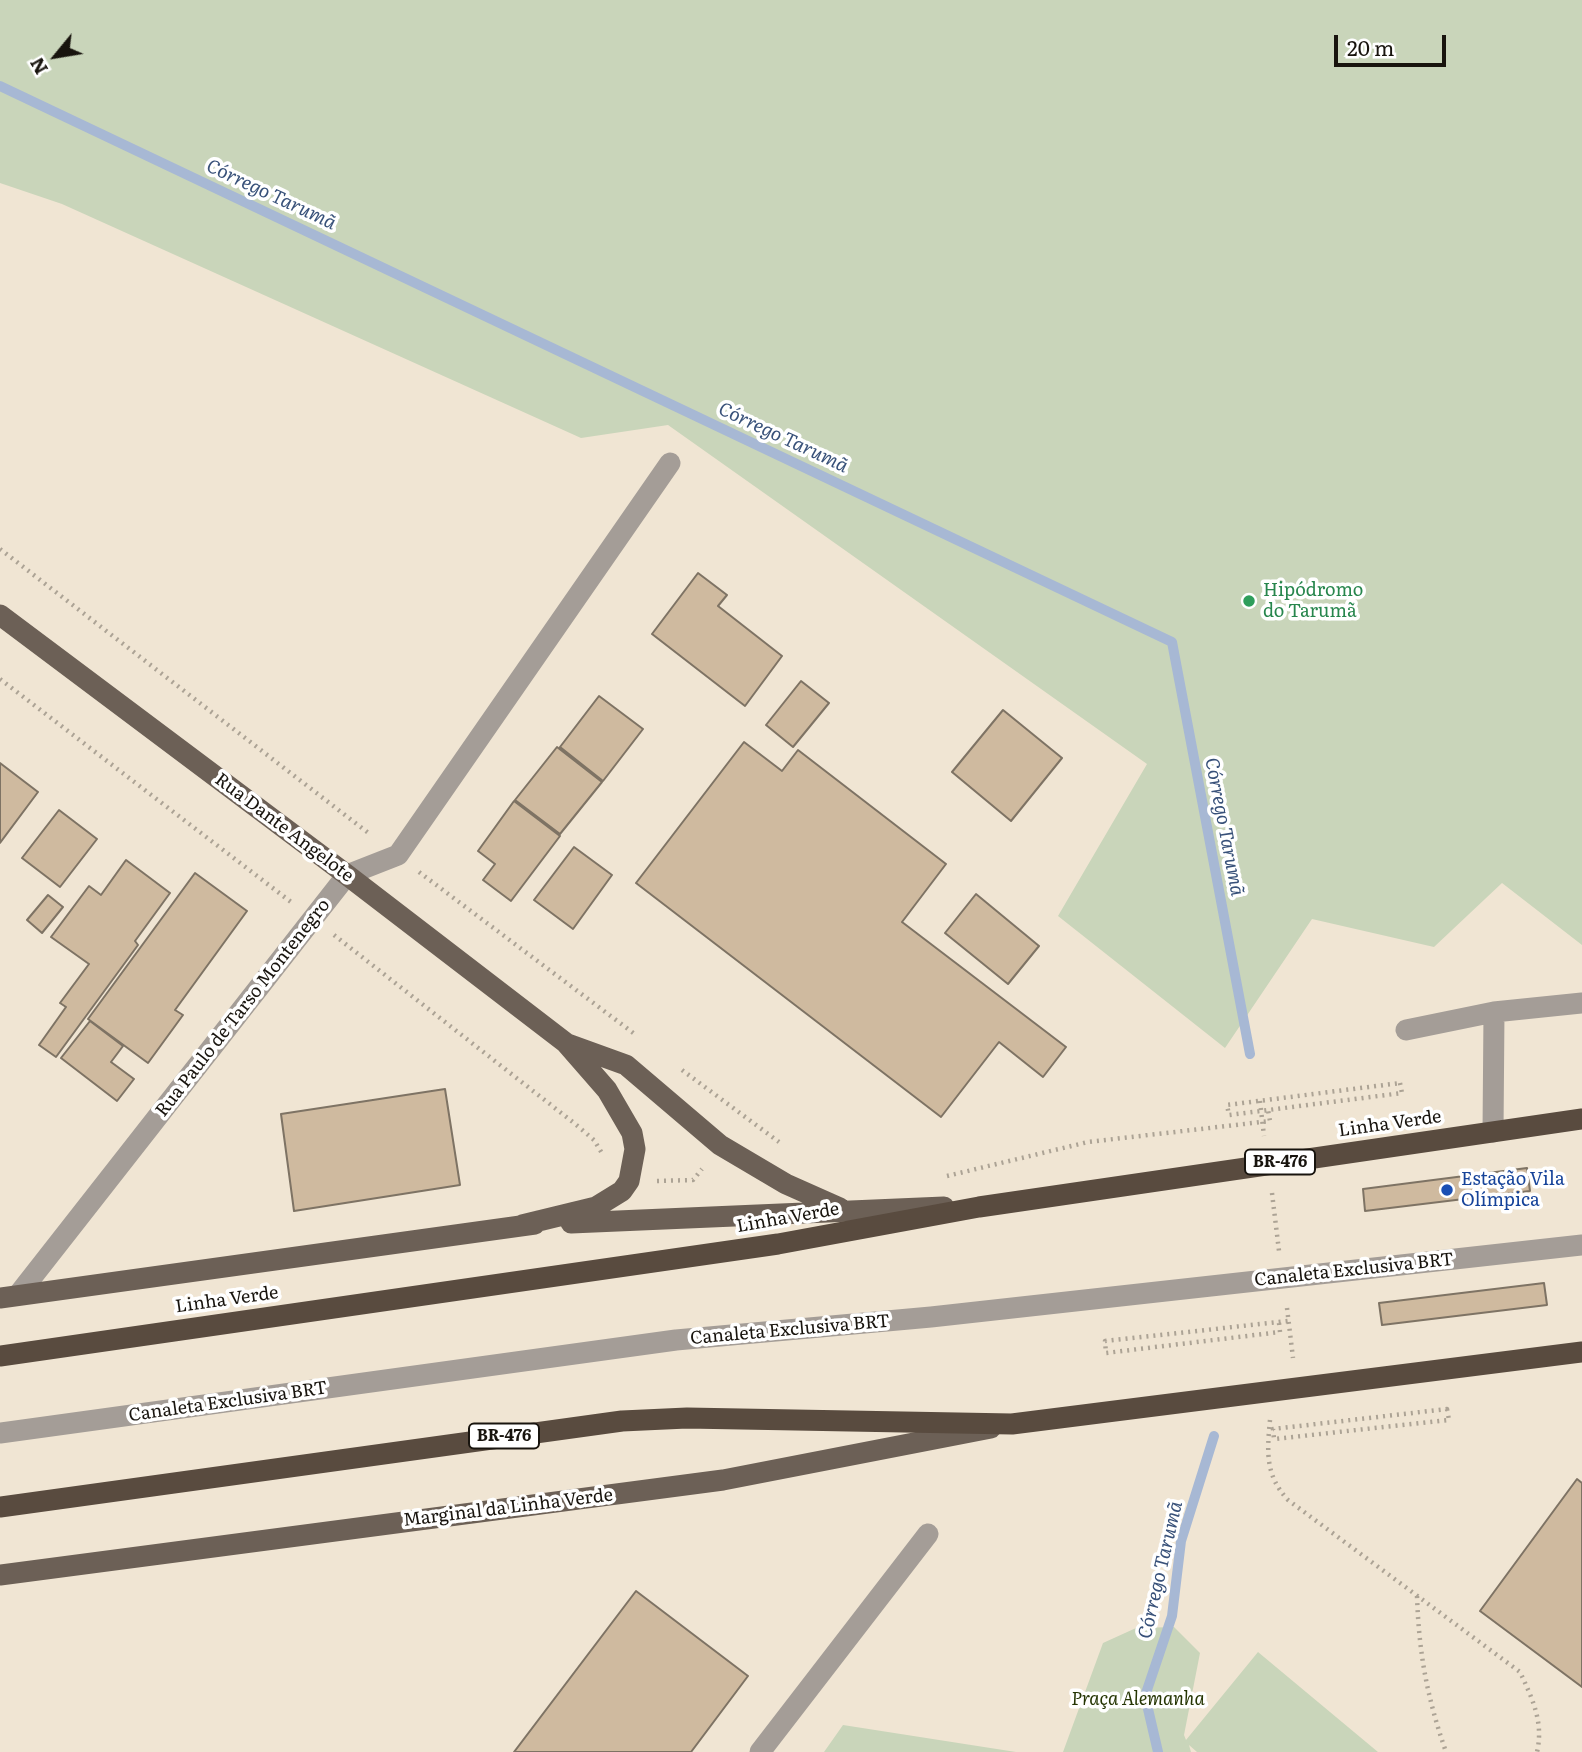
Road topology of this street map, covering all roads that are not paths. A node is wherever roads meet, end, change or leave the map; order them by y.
1 (670, 463) dead end
2 (0, 615) edge
3 (347, 875) junction
4 (1582, 1003) edge
5 (1494, 1013) junction
6 (1406, 1030) dead end
7 (566, 1043) junction
8 (1582, 1119) edge
9 (1493, 1132) junction
10 (979, 1207) junction
11 (845, 1210) junction
12 (522, 1225) junction
13 (1582, 1245) edge
14 (9, 1296) edge
15 (1582, 1352) edge
16 (0, 1356) edge
17 (1012, 1424) junction
18 (0, 1433) edge
19 (0, 1507) edge
20 (928, 1534) dead end
21 (0, 1575) edge
22 (760, 1752) edge

1 - 3 street
2 - 3 main road, Rua Dante Angelote
3 - 7 main road, Rua Dante Angelote
3 - 14 street, Rua Paulo de Tarso Montenegro
4 - 5 street
5 - 6 street
5 - 9 street
7 - 11 main road, Rua Dante Angelote
7 - 12 main road, Rua Dante Angelote
8 - 9 highway, Linha Verde / BR-476
9 - 10 highway, Linha Verde / BR-476
10 - 11 main road
10 - 16 highway, Linha Verde / BR-476
11 - 12 main road
12 - 14 main road
13 - 18 street, Canaleta Exclusiva BRT
15 - 17 highway, BR-476
17 - 19 highway, BR-476
17 - 21 main road, Marginal da Linha Verde
20 - 22 street

